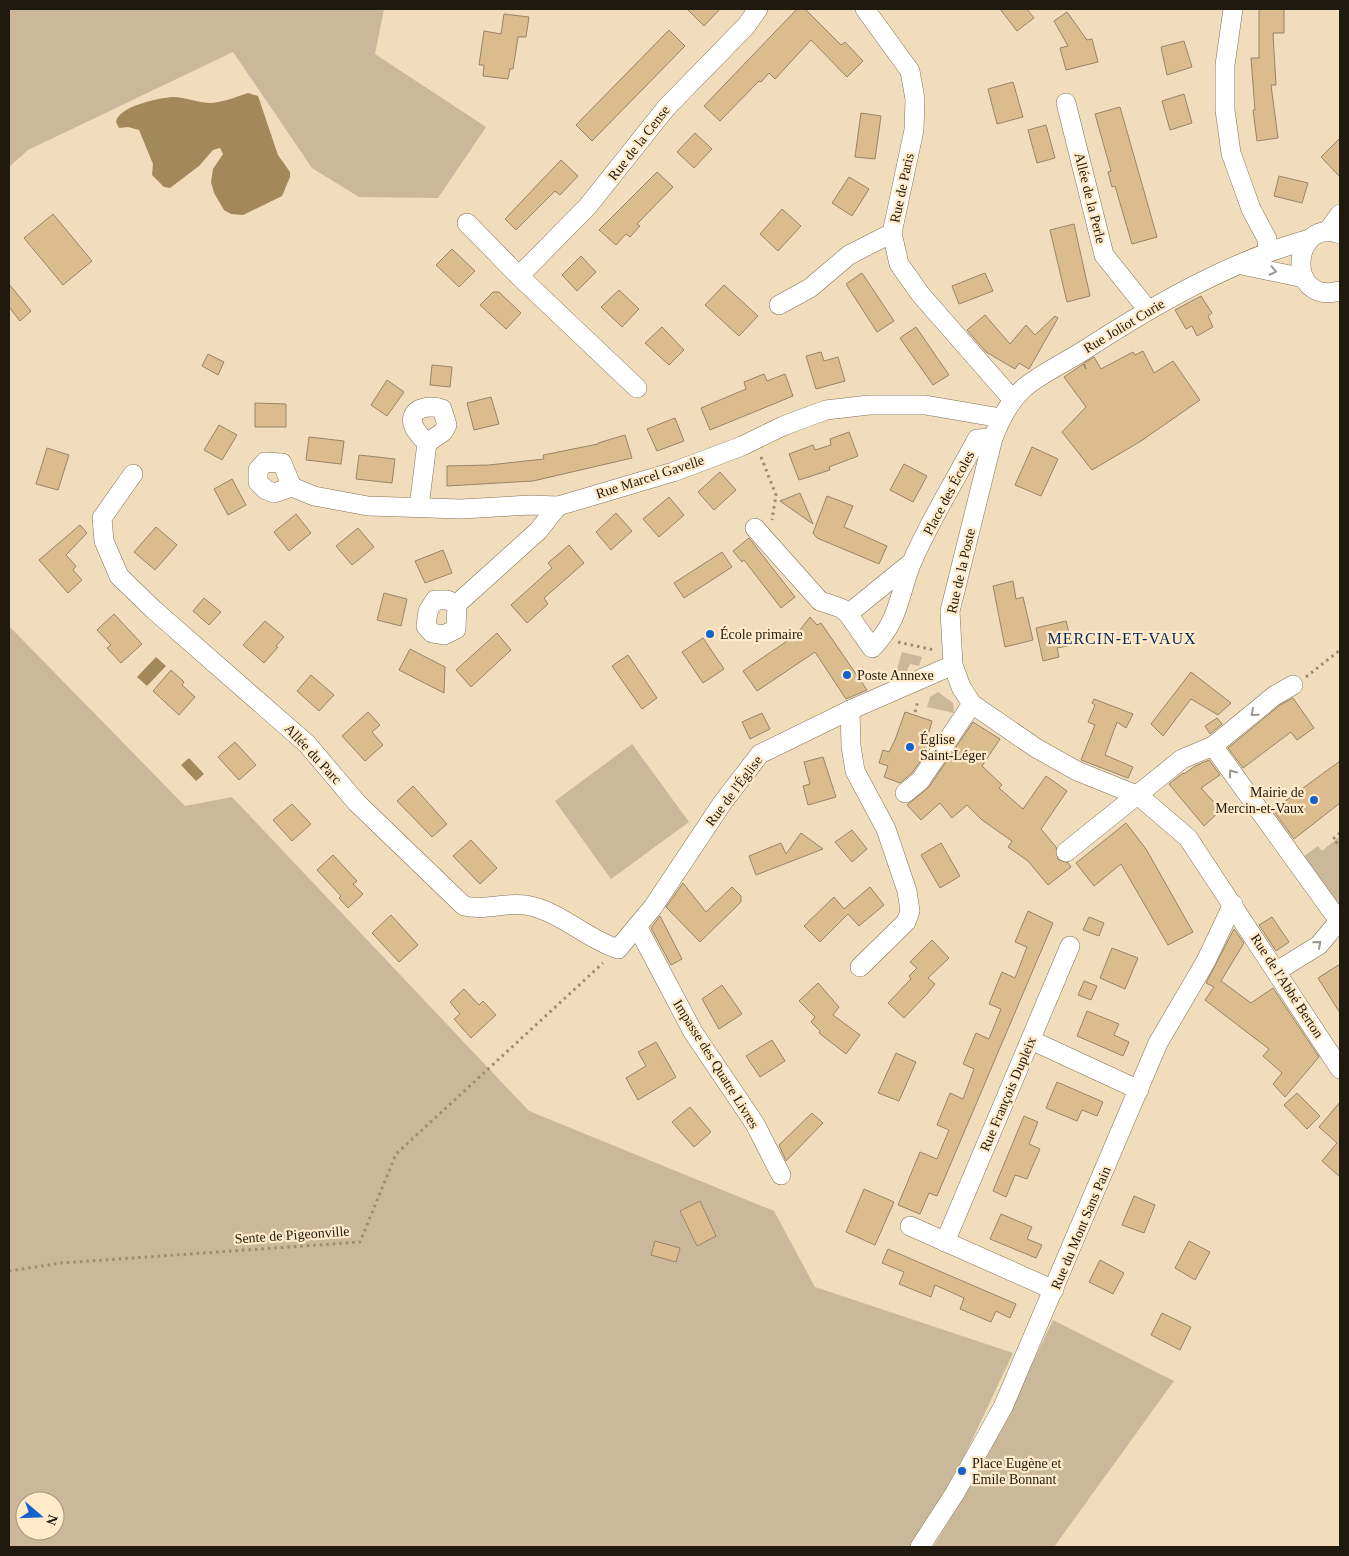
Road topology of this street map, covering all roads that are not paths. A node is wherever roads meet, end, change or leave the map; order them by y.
1 (758, 9) edge
2 (865, 9) edge
3 (1233, 9) edge
4 (1066, 103) dead end
5 (1340, 214) edge
6 (467, 223) dead end
7 (892, 233) junction
8 (1326, 235) edge
9 (1268, 251) junction
10 (1242, 265) junction
11 (519, 276) junction
12 (1304, 278) junction
13 (1337, 297) edge
14 (779, 305) dead end
15 (1148, 310) junction
16 (637, 388) dead end
17 (1014, 400) junction
18 (1001, 418) junction
19 (993, 438) junction
20 (427, 443) dead end
21 (133, 474) dead end
22 (292, 487) dead end
23 (558, 506) junction
24 (419, 508) junction
25 (760, 533) road end
26 (912, 562) junction
27 (457, 604) dead end
28 (848, 614) junction
29 (953, 665) junction
30 (1293, 685) road end
31 (972, 704) junction
32 (850, 710) junction
33 (1212, 746) junction
34 (905, 793) dead end
35 (1138, 796) junction
36 (1066, 852) dead end
37 (1233, 904) junction
38 (637, 926) junction
39 (1070, 946) dead end
40 (618, 949) joint
41 (860, 967) dead end
42 (1277, 972) junction
43 (1031, 1040) junction
44 (1340, 1069) edge
45 (1139, 1090) junction
46 (782, 1175) dead end
47 (910, 1226) dead end
48 (945, 1242) junction
49 (1054, 1290) junction
50 (920, 1547) edge

1 - 11 street, Rue de la Cense
2 - 7 street, Rue de Paris
3 - 9 street
4 - 15 street, Allée de la Perle
5 - 8 street
6 - 11 street
7 - 14 street
7 - 17 street, Rue de Paris
8 - 9 street, Rue Joliot Curie
8 - 12 street
9 - 10 street, Rue Joliot Curie
10 -> 12 street
10 - 15 street, Rue Joliot Curie
11 - 16 street
12 - 13 street
15 - 17 street, Rue Joliot Curie
17 - 18 street, Rue de la Poste
18 - 19 street, Rue de la Poste
18 - 23 street, Rue Marcel Gavelle
19 - 26 street, Place des Écoles
19 - 29 street, Rue de la Poste
20 - 24 street
21 - 40 street, Allée du Parc
22 - 24 street, Rue Marcel Gavelle
23 - 24 street, Rue Marcel Gavelle
23 - 27 street
25 - 28 street
26 - 28 street, Place des Écoles
26 - 28 street, Place des Écoles
29 - 31 street, Rue de la Poste
29 - 32 street, Rue de l'Église
30 -> 33 street
31 - 34 street
31 - 35 street, Rue de la Poste
32 - 38 street, Rue de l'Église
32 - 41 street
33 - 35 street
42 -> 33 street
35 - 36 street
35 - 37 street, Rue de la Poste
37 - 42 street, Rue de l'Abbé Berton
37 - 45 street, Rue du Mont Sans Pain
38 - 40 street, Rue de l'Église
38 - 46 street, Impasse des Quatre Livres
39 - 43 street, Rue François Dupleix
42 - 44 street, Rue de l'Abbé Berton
43 - 45 street
43 - 48 street, Rue François Dupleix
45 - 49 street, Rue du Mont Sans Pain
47 - 48 street
48 - 49 street
49 - 50 street, Rue du Mont Sans Pain

